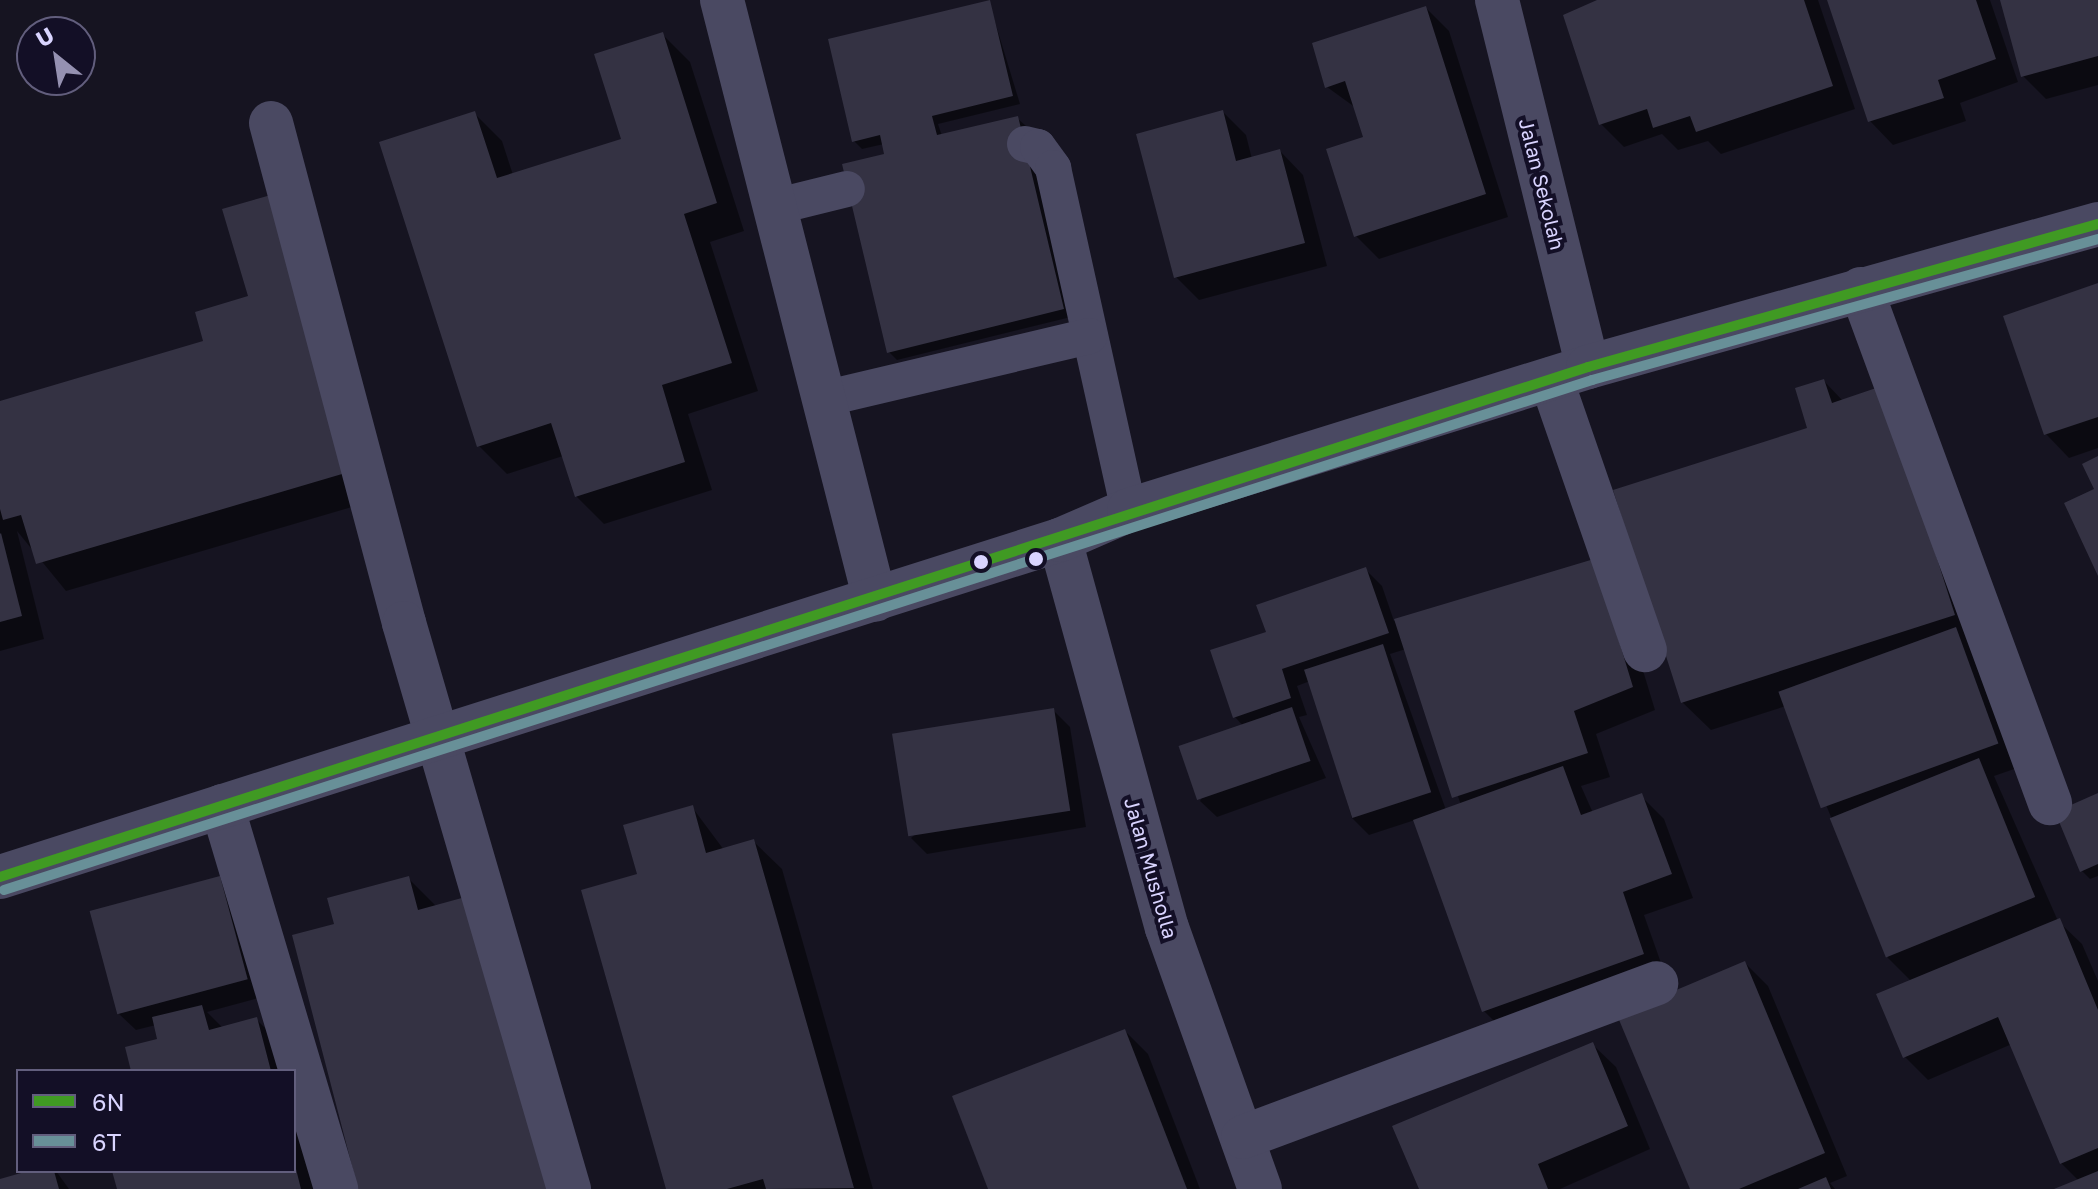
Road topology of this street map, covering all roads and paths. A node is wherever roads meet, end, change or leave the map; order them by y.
1 (722, 0) edge
2 (1497, 0) edge
3 (271, 123) dead end
4 (1025, 144) dead end
5 (847, 189) dead end
6 (774, 207) junction
7 (2098, 224) edge
8 (1861, 289) junction
9 (1090, 336) junction
10 (1570, 373) junction
11 (823, 399) junction
12 (1129, 510) junction
13 (1060, 540) junction
14 (875, 600) junction
15 (1645, 650) dead end
16 (438, 740) junction
17 (2050, 803) dead end
18 (222, 806) junction
19 (0, 877) edge
20 (1656, 983) dead end
21 (1243, 1137) junction
22 (336, 1189) edge
23 (569, 1189) edge
24 (1260, 1189) edge

1 - 6 street
2 - 10 street, Jalan Sekolah
3 - 16 street
4 - 9 lane
5 - 6 lane
6 - 11 street
7 - 8 street
8 - 10 street
8 - 17 street
9 - 11 lane
9 - 12 lane
10 - 12 street
10 - 15 street, Jalan Sekolah
11 - 14 street
12 - 13 street
13 - 14 street
13 - 21 street, Jalan Musholla
14 - 16 street
16 - 18 street
16 - 23 street
18 - 19 street
18 - 22 street
20 - 21 street
21 - 24 street, Jalan Musholla

